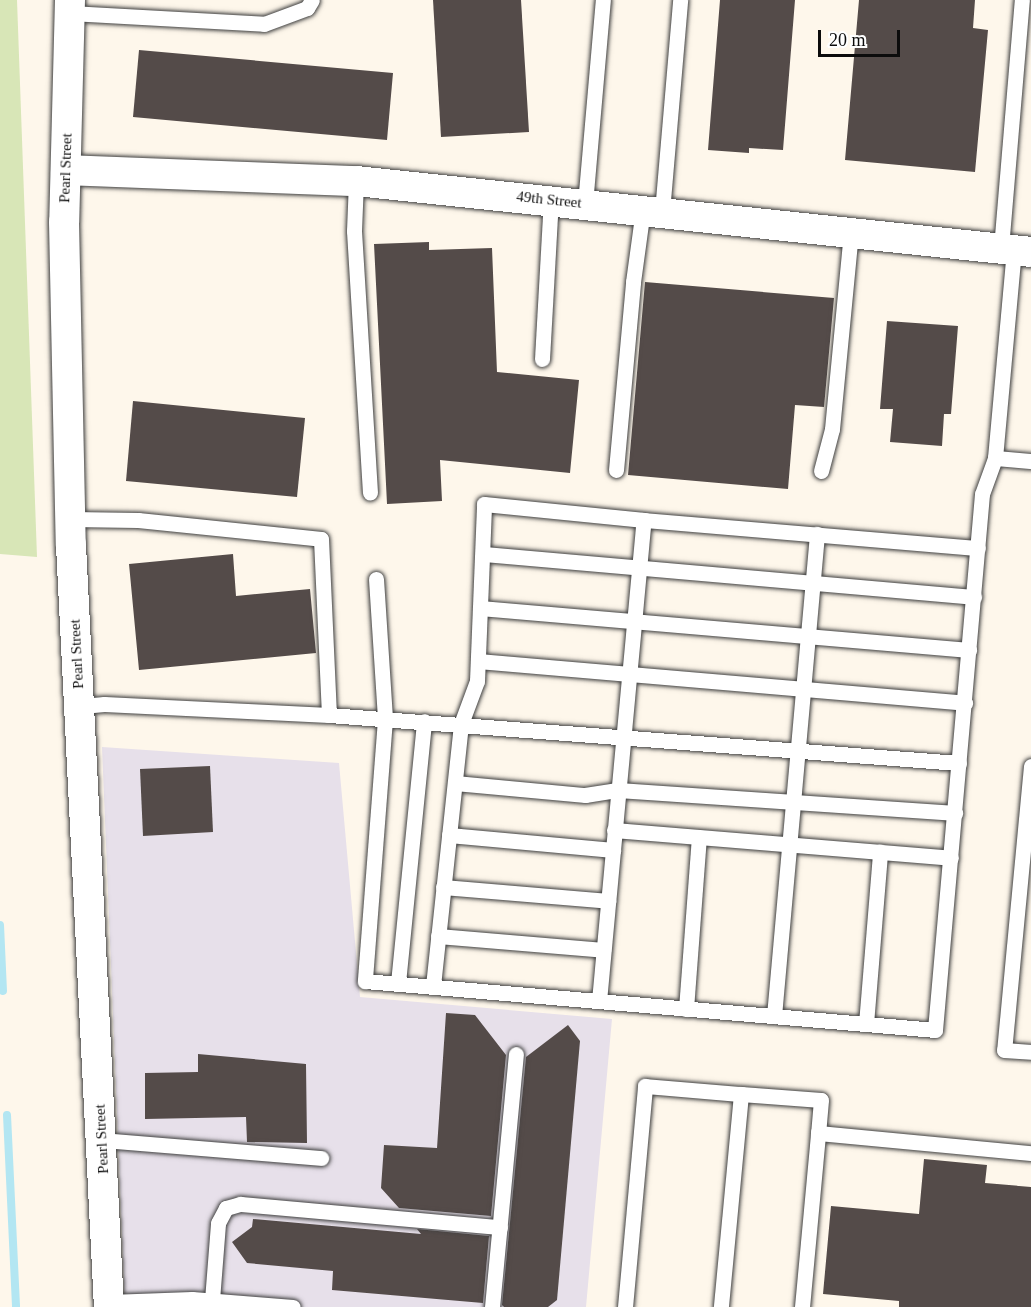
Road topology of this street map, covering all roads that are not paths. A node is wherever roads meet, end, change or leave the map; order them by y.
1 (312, 0) edge
2 (603, 0) edge
3 (680, 0) edge
4 (1022, 0) edge
5 (70, 7) edge
6 (66, 170) junction
7 (356, 181) junction
8 (551, 200) junction
9 (585, 204) junction
10 (652, 211) junction
11 (851, 231) junction
12 (1015, 250) edge
13 (542, 359) dead end
14 (995, 458) junction
15 (1031, 461) edge
16 (616, 470) dead end
17 (821, 471) dead end
18 (370, 493) dead end
19 (70, 519) junction
20 (644, 520) junction
21 (817, 534) junction
22 (978, 548) junction
23 (483, 554) junction
24 (639, 568) junction
25 (376, 579) dead end
26 (812, 583) junction
27 (974, 597) junction
28 (480, 608) junction
29 (634, 621) junction
30 (807, 636) junction
31 (969, 650) junction
32 (478, 661) junction
33 (630, 673) junction
34 (803, 688) junction
35 (964, 703) junction
36 (79, 706) junction
37 (329, 715) junction
38 (385, 718) junction
39 (424, 721) junction
40 (461, 724) junction
41 (624, 737) junction
42 (799, 751) junction
43 (959, 764) junction
44 (1031, 766) edge
45 (454, 783) junction
46 (618, 790) junction
47 (794, 803) junction
48 (955, 813) junction
49 (615, 830) junction
50 (449, 835) junction
51 (699, 837) junction
52 (790, 844) junction
53 (613, 850) junction
54 (880, 852) junction
55 (951, 858) junction
56 (443, 886) junction
57 (608, 901) junction
58 (438, 936) junction
59 (603, 950) junction
60 (399, 984) junction
61 (433, 986) junction
62 (599, 1001) junction
63 (686, 1009) junction
64 (774, 1016) junction
65 (866, 1024) junction
66 (1031, 1052) edge
67 (516, 1054) dead end
68 (741, 1094) junction
69 (818, 1133) junction
70 (102, 1140) junction
71 (1031, 1153) edge
72 (321, 1158) dead end
73 (500, 1227) junction
74 (212, 1300) junction
75 (109, 1304) edge
76 (293, 1307) edge
77 (492, 1307) edge
78 (625, 1307) edge
79 (721, 1307) edge
80 (802, 1307) edge

1 - 5 lane
2 - 9 lane
3 - 10 lane
4 - 12 lane
5 - 6 street, Pearl Street
6 - 7 street, 49th Street
6 - 19 street, Pearl Street
7 - 8 street, 49th Street
7 - 18 lane
8 - 9 street, 49th Street
8 - 13 lane
9 - 10 street, 49th Street
10 - 11 street, 49th Street
10 - 16 lane
11 - 12 street, 49th Street
11 - 17 lane
12 - 14 lane
14 - 15 lane
14 - 22 lane
19 - 36 street, Pearl Street
19 - 37 lane
20 - 21 lane
20 - 23 lane
20 - 24 lane
21 - 22 lane
21 - 26 lane
22 - 27 lane
23 - 24 lane
23 - 28 lane
24 - 26 lane
24 - 29 lane
25 - 38 lane
26 - 27 lane
26 - 30 lane
27 - 31 lane
28 - 29 lane
28 - 32 lane
29 - 30 lane
29 - 33 lane
30 - 31 lane
30 - 34 lane
31 - 35 lane
32 - 33 lane
32 - 40 lane
33 - 34 lane
33 - 41 lane
34 - 35 lane
34 - 42 lane
35 - 43 lane
36 - 37 lane
36 - 70 street, Pearl Street
37 - 38 lane
38 - 39 lane
38 - 60 lane
39 - 40 lane
39 - 60 lane
40 - 41 lane
40 - 45 lane
41 - 42 lane
41 - 46 lane
42 - 43 lane
42 - 47 lane
43 - 48 lane
44 - 66 lane
45 - 46 lane
45 - 50 lane
46 - 47 lane
46 - 49 lane
47 - 48 lane
47 - 52 lane
48 - 55 lane
49 - 51 lane
49 - 53 lane
50 - 53 lane
50 - 56 lane
51 - 52 lane
51 - 63 lane
52 - 54 lane
52 - 64 lane
53 - 57 lane
54 - 55 lane
54 - 65 lane
55 - 65 lane
56 - 57 lane
56 - 58 lane
57 - 59 lane
58 - 59 lane
58 - 61 lane
59 - 62 lane
60 - 61 lane
61 - 62 lane
62 - 63 lane
63 - 64 lane
64 - 65 lane
67 - 73 lane
68 - 69 lane
68 - 78 lane
68 - 79 lane
69 - 71 lane
69 - 80 lane
70 - 72 lane
70 - 75 street, Pearl Street
73 - 74 lane
73 - 77 lane
74 - 75 lane
74 - 76 lane

